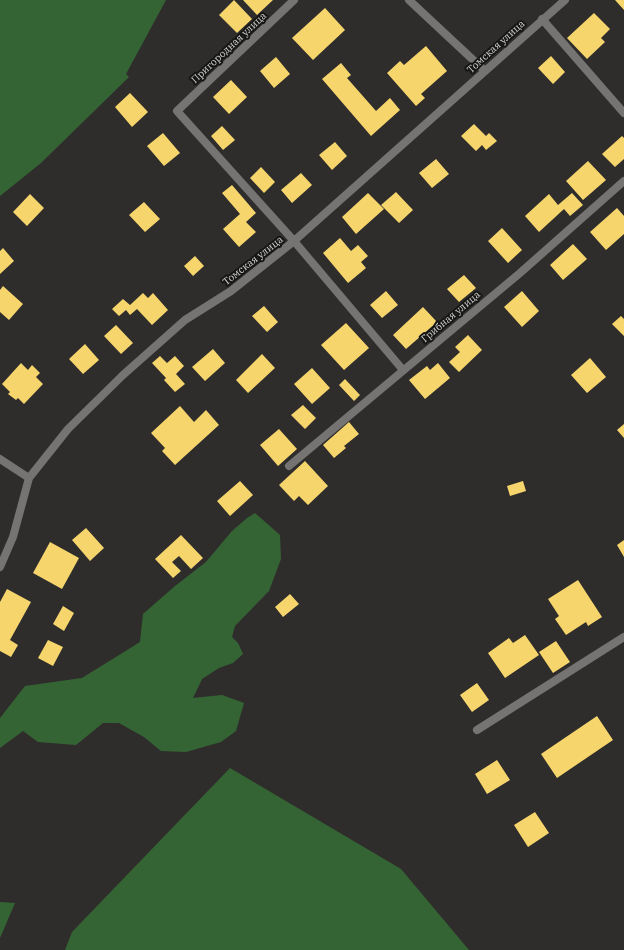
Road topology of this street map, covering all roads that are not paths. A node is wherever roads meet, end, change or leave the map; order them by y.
1 (294, 0) edge
2 (409, 0) edge
3 (565, 0) edge
4 (542, 19) junction
5 (485, 71) junction
6 (624, 113) edge
7 (624, 181) edge
8 (294, 241) junction
9 (403, 370) junction
10 (0, 460) edge
11 (290, 466) dead end
12 (29, 478) junction
13 (0, 568) edge
14 (624, 638) edge
15 (477, 730) dead end

1 - 8 street, Пригородная улица
2 - 5 street
3 - 4 street, Томская улица
4 - 5 street, Томская улица
4 - 6 street
5 - 8 street, Томская улица
7 - 9 street, Грибная улица
8 - 9 street
8 - 12 street, Томская улица
9 - 11 street, Грибная улица
10 - 12 street
12 - 13 street, Томская улица
14 - 15 street

